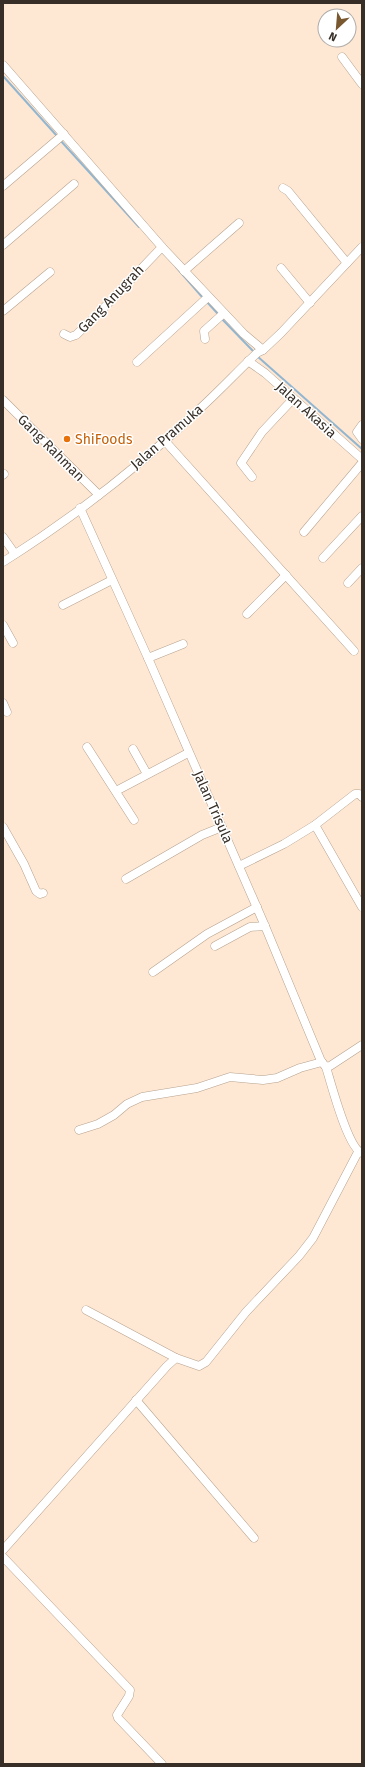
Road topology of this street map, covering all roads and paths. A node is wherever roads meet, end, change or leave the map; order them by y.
1 (342, 57) dead end
2 (3, 65) edge
3 (362, 84) edge
4 (64, 134) junction
5 (74, 184) dead end
6 (3, 186) edge
7 (283, 188) dead end
8 (239, 223) dead end
9 (3, 245) edge
10 (362, 247) edge
11 (159, 249) junction
12 (347, 263) junction
13 (281, 268) dead end
14 (184, 271) junction
15 (50, 272) dead end
16 (204, 300) junction
17 (310, 303) junction
18 (3, 311) edge
19 (220, 316) junction
20 (64, 334) dead end
21 (205, 339) dead end
22 (255, 355) junction
23 (137, 362) dead end
24 (293, 399) junction
25 (3, 400) edge
26 (362, 425) edge
27 (362, 439) edge
28 (165, 441) junction
29 (362, 459) edge
30 (362, 463) edge
31 (252, 477) dead end
32 (99, 495) junction
33 (80, 508) junction
34 (362, 516) edge
35 (304, 532) dead end
36 (3, 537) edge
37 (15, 554) junction
38 (323, 558) dead end
39 (3, 562) edge
40 (362, 568) edge
41 (286, 576) junction
42 (112, 580) junction
43 (348, 583) dead end
44 (63, 604) dead end
45 (247, 614) dead end
46 (3, 625) edge
47 (12, 643) dead end
48 (183, 644) dead end
49 (354, 651) dead end
50 (148, 658) junction
51 (3, 703) edge
52 (7, 712) dead end
53 (87, 747) dead end
54 (134, 749) dead end
55 (188, 752) junction
56 (147, 774) junction
57 (116, 791) junction
58 (362, 797) edge
59 (134, 820) dead end
60 (315, 825) junction
61 (3, 827) edge
62 (222, 827) junction
63 (239, 866) junction
64 (126, 878) dead end
65 (43, 893) dead end
66 (257, 907) junction
67 (362, 907) edge
68 (265, 926) junction
69 (215, 946) dead end
70 (153, 972) dead end
71 (362, 1045) edge
72 (324, 1064) junction
73 (79, 1130) dead end
74 (360, 1153) edge
75 (86, 1310) dead end
76 (172, 1361) junction
77 (136, 1400) junction
78 (254, 1538) dead end
79 (3, 1550) edge
80 (3, 1557) edge
81 (162, 1764) edge

1 - 3 street
2 - 4 street, Jalan Akasia
4 - 6 street
4 - 11 street, Jalan Akasia
5 - 9 street
7 - 12 street
8 - 14 street
10 - 12 street, Jalan Pramuka
11 - 14 street, Jalan Akasia
11 - 20 street, Gang Anugrah
12 - 17 street, Jalan Pramuka
13 - 17 street
14 - 16 street, Jalan Akasia
15 - 18 street
16 - 19 street, Jalan Akasia
16 - 23 street
17 - 22 street, Jalan Pramuka
19 - 21 street
19 - 22 street, Jalan Akasia
22 - 24 street, Jalan Akasia
22 - 28 street, Jalan Pramuka
24 - 29 street, Jalan Akasia
24 - 31 street
25 - 32 street, Gang Rahman
26 - 27 street
28 - 32 street, Jalan Pramuka
28 - 41 street
30 - 35 street
32 - 33 street, Jalan Pramuka
33 - 37 street, Jalan Pramuka
33 - 42 street, Jalan Trisula
34 - 38 street
36 - 37 street
37 - 39 street, Jalan Pramuka
40 - 43 street
41 - 45 street
41 - 49 street
42 - 44 street
42 - 50 street, Jalan Trisula
46 - 47 street
48 - 50 street
50 - 55 street, Jalan Trisula
51 - 52 street
53 - 57 street
54 - 56 street
55 - 56 street
55 - 62 street, Jalan Trisula
56 - 57 street
57 - 59 street
58 - 60 street
60 - 63 street
60 - 67 street
61 - 65 street
62 - 63 street, Jalan Trisula
62 - 64 street
63 - 66 street, Jalan Trisula
66 - 68 street, Jalan Trisula
66 - 70 street
68 - 69 street
68 - 72 street, Jalan Trisula
71 - 72 street
72 - 73 street
72 - 74 street, Jalan Trisula
74 - 76 street
75 - 76 street
76 - 77 street
77 - 78 street
77 - 79 street
80 - 81 street

